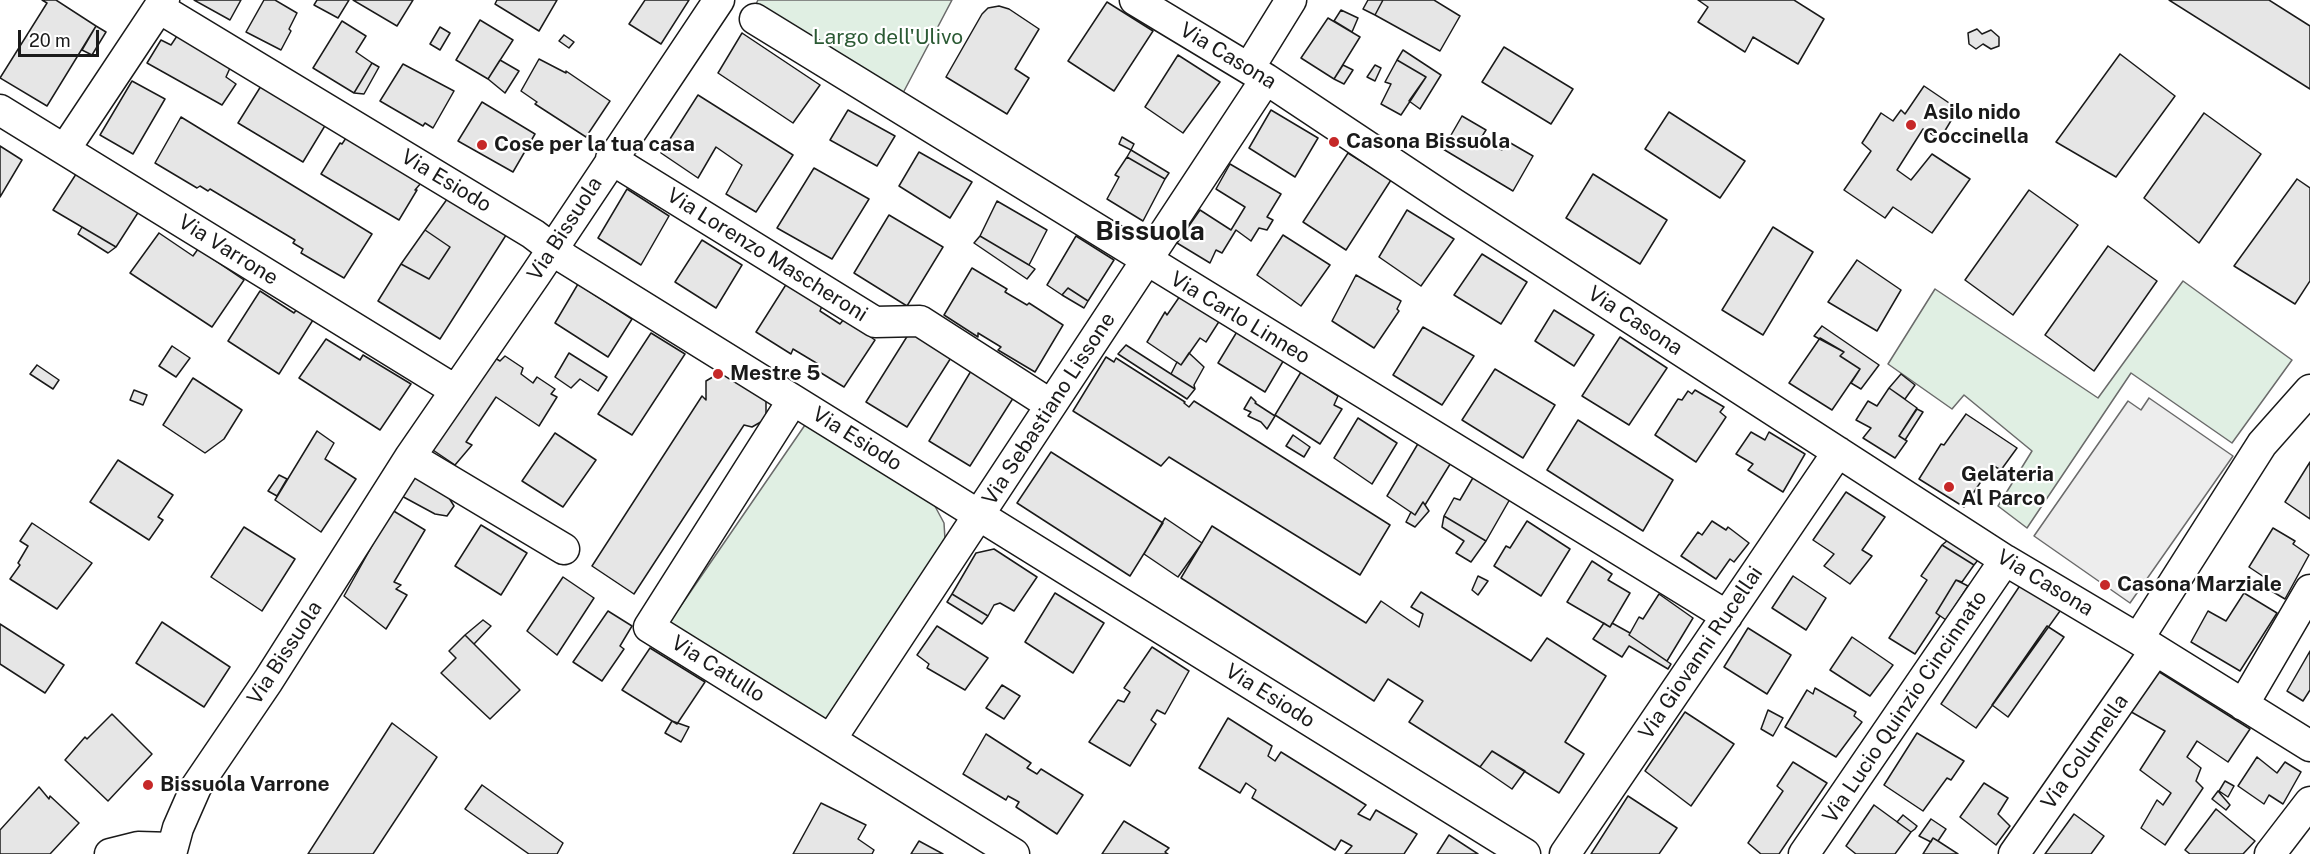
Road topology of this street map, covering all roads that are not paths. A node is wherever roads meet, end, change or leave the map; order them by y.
1 (719, 0) edge
2 (1135, 0) edge
3 (1291, 0) edge
4 (161, 4) edge
5 (755, 19) dead end
6 (1257, 73) junction
7 (0, 110) edge
8 (65, 149) junction
9 (611, 159) junction
10 (553, 249) junction
11 (1146, 261) junction
12 (455, 390) junction
13 (2310, 390) edge
14 (793, 400) junction
15 (1051, 405) junction
16 (1838, 452) junction
17 (410, 457) junction
18 (979, 515) junction
19 (564, 549) dead end
20 (2005, 560) junction
21 (2310, 590) edge
22 (1726, 616) junction
23 (2146, 645) junction
24 (2244, 705) junction
25 (831, 739) junction
26 (2310, 746) edge
27 (2310, 802) edge
28 (172, 851) edge
29 (110, 854) edge
30 (1014, 854) edge
31 (1525, 854) edge
32 (1565, 854) edge
33 (1804, 854) edge
34 (2014, 854) edge
35 (2270, 854) edge

1 - 9 street, Via Bissuola
2 - 6 street, Via Casona
3 - 6 street, Via Sebastiano Lissone
4 - 8 street
4 - 10 street, Via Esiodo
5 - 11 street, Via Carlo Linneo
6 - 11 street, Via Sebastiano Lissone
6 - 16 street, Via Casona
7 - 8 street, Via Varrone
8 - 12 street, Via Varrone
9 - 10 street, Via Bissuola
9 - 15 street, Via Lorenzo Mascheroni
10 - 12 street, Via Bissuola
10 - 14 street, Via Esiodo
11 - 15 street, Via Sebastiano Lissone
11 - 22 street, Via Carlo Linneo
12 - 17 street, Via Bissuola
13 - 23 street
14 - 18 street, Via Esiodo
14 - 25 street, Via Catullo
15 - 18 street, Via Sebastiano Lissone
16 - 20 street, Via Casona
16 - 22 street, Via Giovanni Rucellai
17 - 19 street
17 - 28 street, Via Bissuola
18 - 25 street, Via Sebastiano Lissone
18 - 31 street, Via Esiodo
20 - 23 street, Via Casona
20 - 33 street, Via Lucio Quinzio Cincinnato
21 - 24 street
22 - 32 street, Via Giovanni Rucellai
23 - 24 street, Via Casona
23 - 34 street, Via Columella
24 - 26 street, Via Casona
25 - 30 street, Via Catullo
27 - 35 street
28 - 29 street

